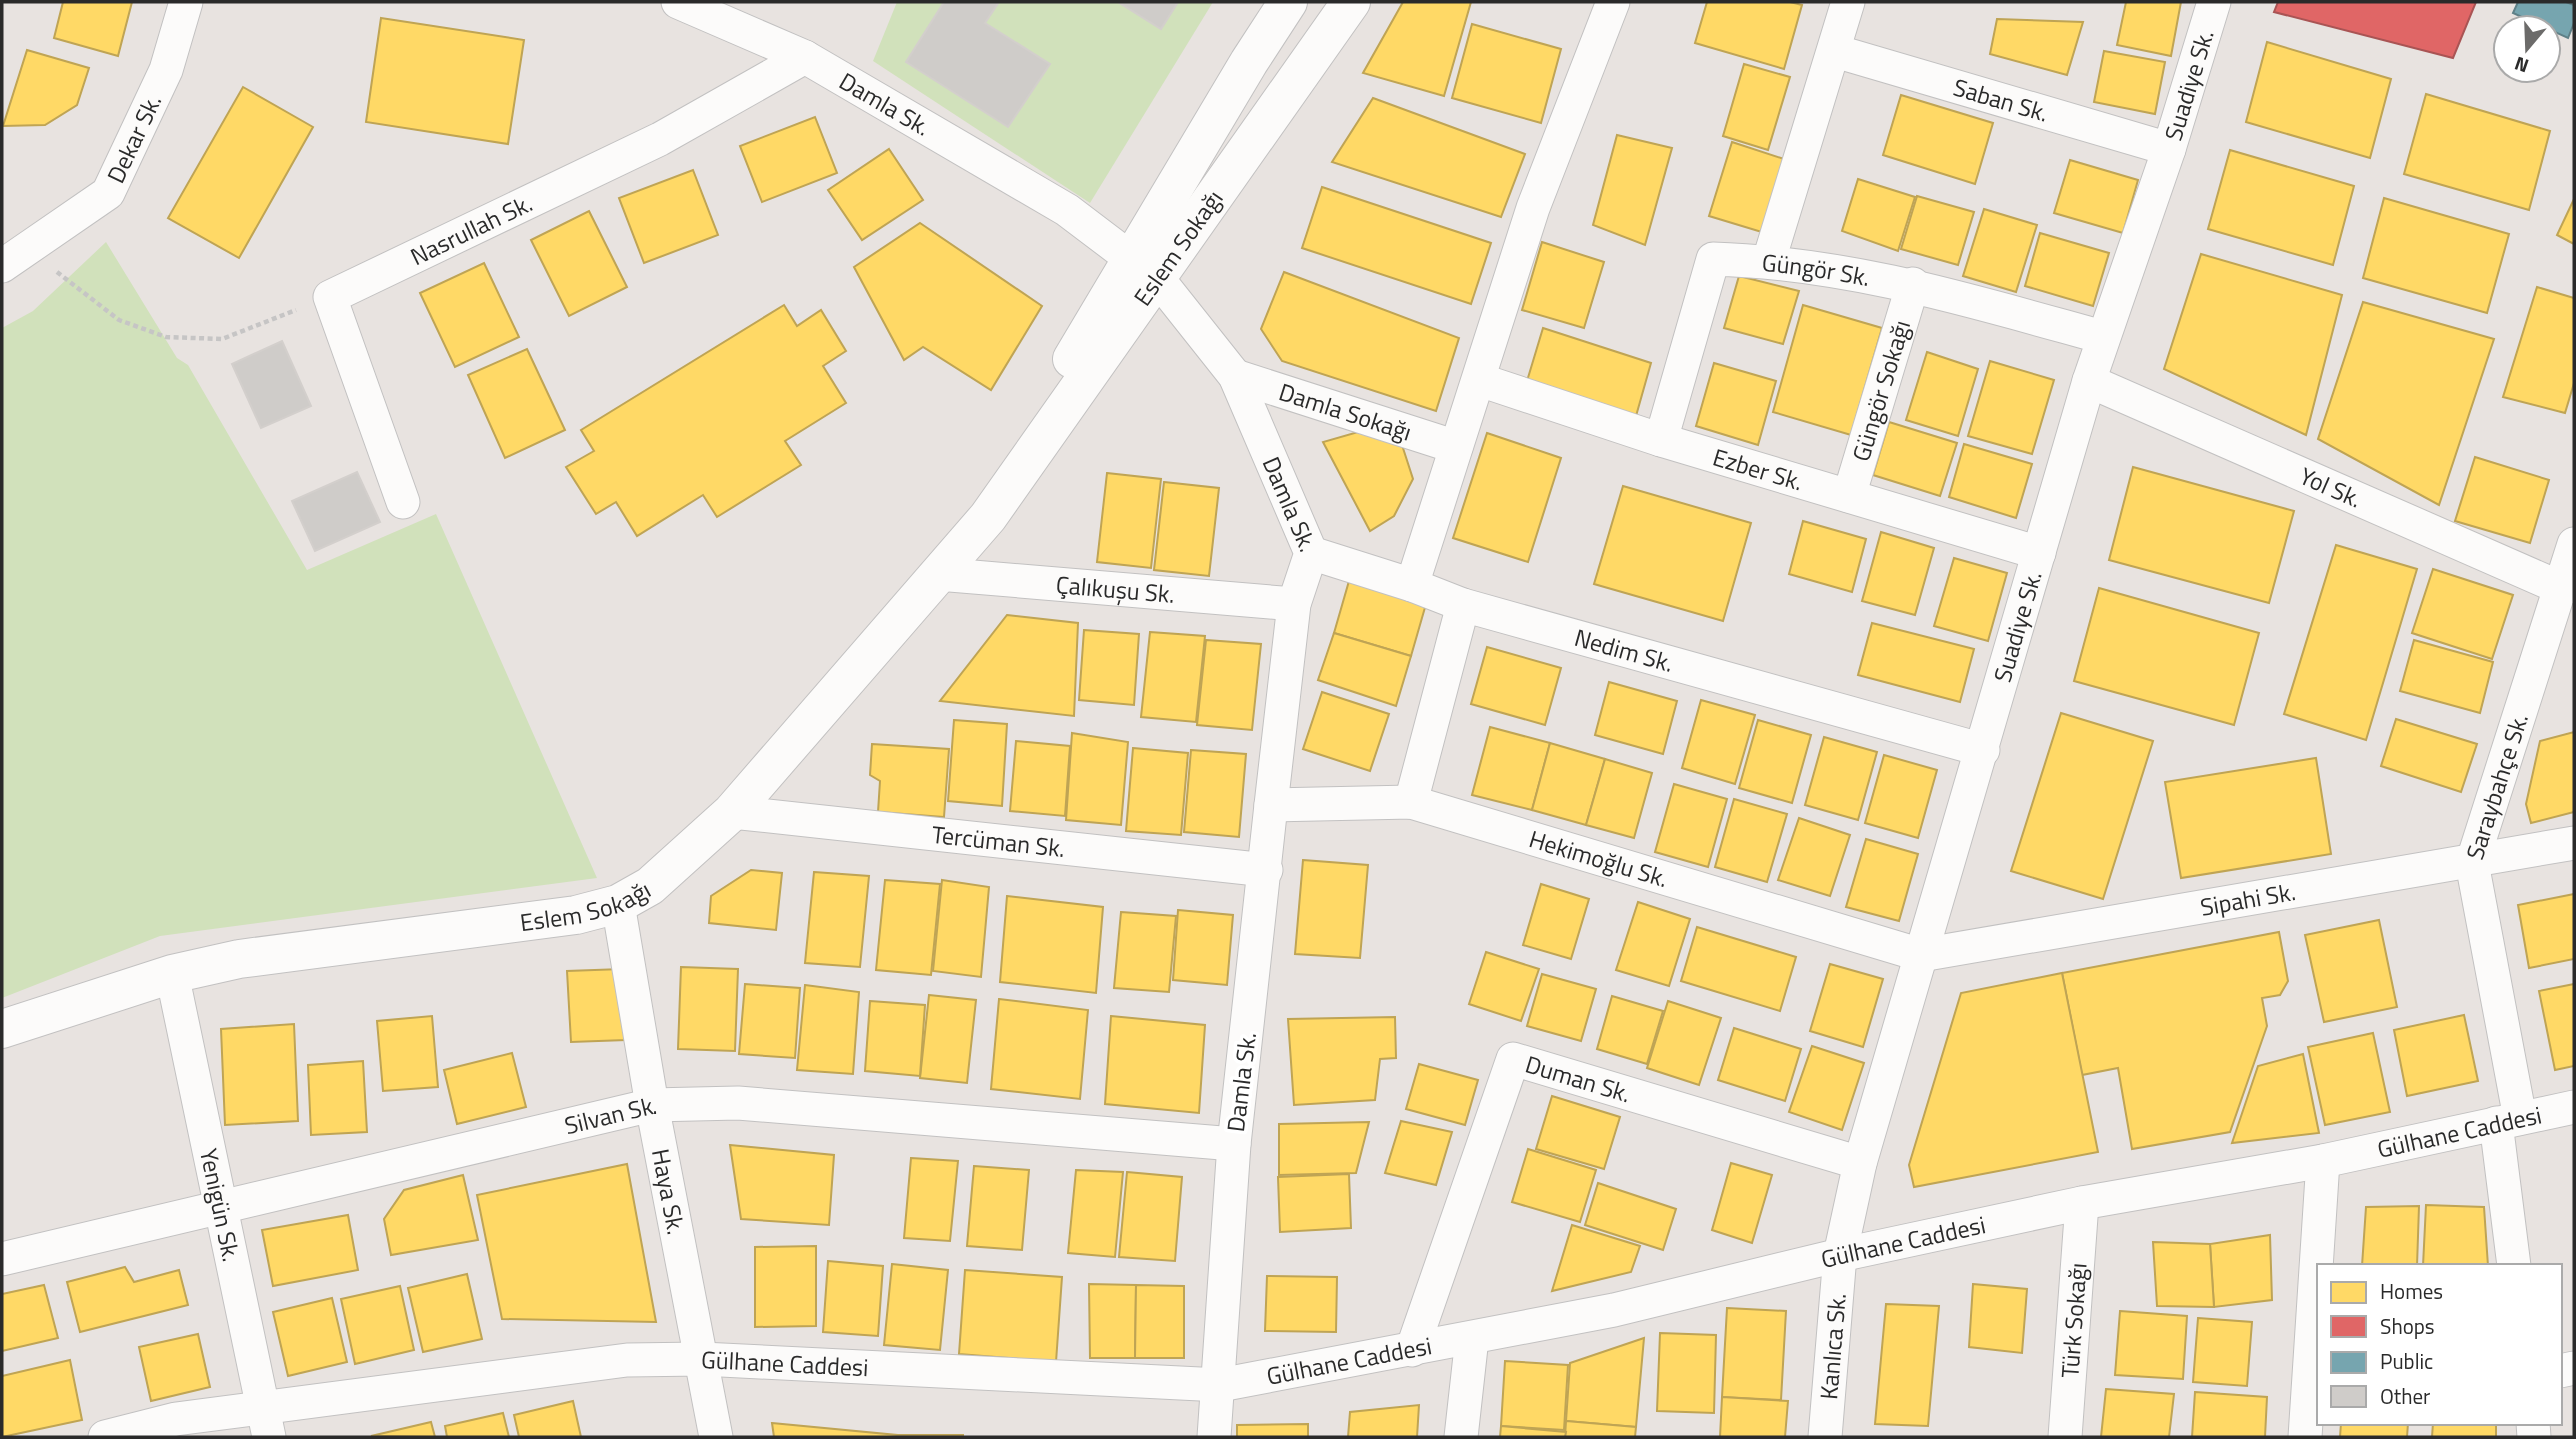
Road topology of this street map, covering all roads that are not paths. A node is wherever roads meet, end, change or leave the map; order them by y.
1 (186, 2) edge
2 (678, 2) edge
3 (1288, 2) edge
4 (1351, 2) edge
5 (1613, 2) edge
6 (1848, 2) edge
7 (2214, 2) edge
8 (1835, 51) junction
9 (805, 57) junction
10 (2169, 149) junction
11 (15, 258) edge
12 (1769, 260) junction
13 (1145, 269) junction
14 (1913, 284) junction
15 (2102, 337) junction
16 (1235, 376) junction
17 (1480, 380) junction
18 (2089, 381) junction
19 (1661, 440) junction
20 (1456, 447) junction
21 (1849, 496) junction
22 (403, 502) dead end
23 (2574, 544) edge
24 (1311, 553) junction
25 (2039, 553) junction
26 (938, 574) junction
27 (1412, 584) junction
28 (2568, 587) edge
29 (1294, 604) junction
30 (1463, 605) junction
31 (1983, 750) junction
32 (1411, 802) junction
33 (1271, 806) junction
34 (732, 812) junction
35 (2574, 843) edge
36 (2472, 863) junction
37 (1266, 870) junction
38 (618, 904) junction
39 (1921, 955) junction
40 (172, 974) junction
41 (2, 1029) edge
42 (652, 1105) junction
43 (2574, 1107) edge
44 (2508, 1121) junction
45 (1234, 1144) junction
46 (2323, 1161) junction
47 (1860, 1163) junction
48 (2081, 1203) junction
49 (223, 1206) junction
50 (1840, 1255) junction
51 (2, 1259) edge
52 (2514, 1264) edge
53 (1472, 1338) junction
54 (1412, 1350) junction
55 (702, 1359) junction
56 (1220, 1385) junction
57 (266, 1423) edge
58 (105, 1437) edge
59 (716, 1437) edge
60 (1214, 1437) edge
61 (1461, 1437) edge
62 (1825, 1437) edge
63 (2065, 1437) edge
64 (2305, 1437) edge

1 - 11 street, Dekar Sk.
2 - 9 street, Damla Sk.
3 - 13 street, Eslem Sokağı
4 - 13 street, Eslem Sokağı
5 - 17 street
6 - 8 street
7 - 10 street, Suadiye Sk.
8 - 10 street, Saban Sk.
8 - 12 street
9 - 13 street, Damla Sk.
9 - 22 street, Nasrullah Sk.
10 - 15 street, Suadiye Sk.
12 - 14 street, Güngör Sk.
12 - 19 street, Güngör Sk.
13 - 16 street, Damla Sk.
13 - 26 street, Eslem Sokağı
14 - 15 street, Güngör Sk.
14 - 21 street, Güngör Sokağı
15 - 18 street, Suadiye Sk.
16 - 20 street, Damla Sokağı
16 - 24 street, Damla Sk.
17 - 19 street, Ezber Sk.
17 - 20 street
18 - 25 street, Suadiye Sk.
18 - 28 street, Yol Sk.
19 - 21 street, Ezber Sk.
20 - 27 street
21 - 25 street, Ezber Sk.
23 - 28 street, Saraybahçe Sk.
24 - 27 street, Nedim Sk.
24 - 29 street, Damla Sk.
25 - 31 street, Suadiye Sk.
26 - 29 street, Çalıkuşu Sk.
26 - 34 street, Eslem Sokağı
27 - 30 street, Nedim Sk.
28 - 36 street, Saraybahçe Sk.
29 - 33 street, Damla Sk.
30 - 31 street, Nedim Sk.
30 - 32 street
31 - 39 street, Suadiye Sk.
32 - 33 street, Hekimoğlu Sk.
32 - 39 street, Hekimoğlu Sk.
33 - 37 street, Damla Sk.
34 - 37 street, Tercüman Sk.
34 - 38 street, Eslem Sokağı
35 - 36 street, Sipahi Sk.
36 - 39 street, Sipahi Sk.
36 - 44 street, Saraybahçe Sk.
37 - 45 street, Damla Sk.
38 - 40 street, Eslem Sokağı
38 - 42 street, Haya Sk.
39 - 47 street, Suadiye Sk.
40 - 41 street, Eslem Sokağı
40 - 49 street, Yenigün Sk.
42 - 45 street, Silvan Sk.
42 - 49 street, Silvan Sk.
42 - 55 street, Haya Sk.
43 - 44 street, Gülhane Caddesi
44 - 46 street, Gülhane Caddesi
44 - 52 street, Saraybahçe Sk.
45 - 56 street, Damla Sk.
46 - 48 street, Gülhane Caddesi
46 - 64 street
47 - 50 street, Suadiye Sk.
47 - 54 street, Duman Sk.
48 - 50 street, Gülhane Caddesi
48 - 63 street, Türk Sokağı
49 - 51 street, Silvan Sk.
49 - 57 street, Yenigün Sk.
50 - 53 street, Gülhane Caddesi
50 - 62 street, Kanlıca Sk.
53 - 54 street, Gülhane Caddesi
53 - 61 street
54 - 56 street, Gülhane Caddesi
55 - 56 street, Gülhane Caddesi
55 - 57 street, Gülhane Caddesi
55 - 59 street, Haya Sk.
56 - 60 street, Damla Sk.
57 - 58 street, Gülhane Caddesi

